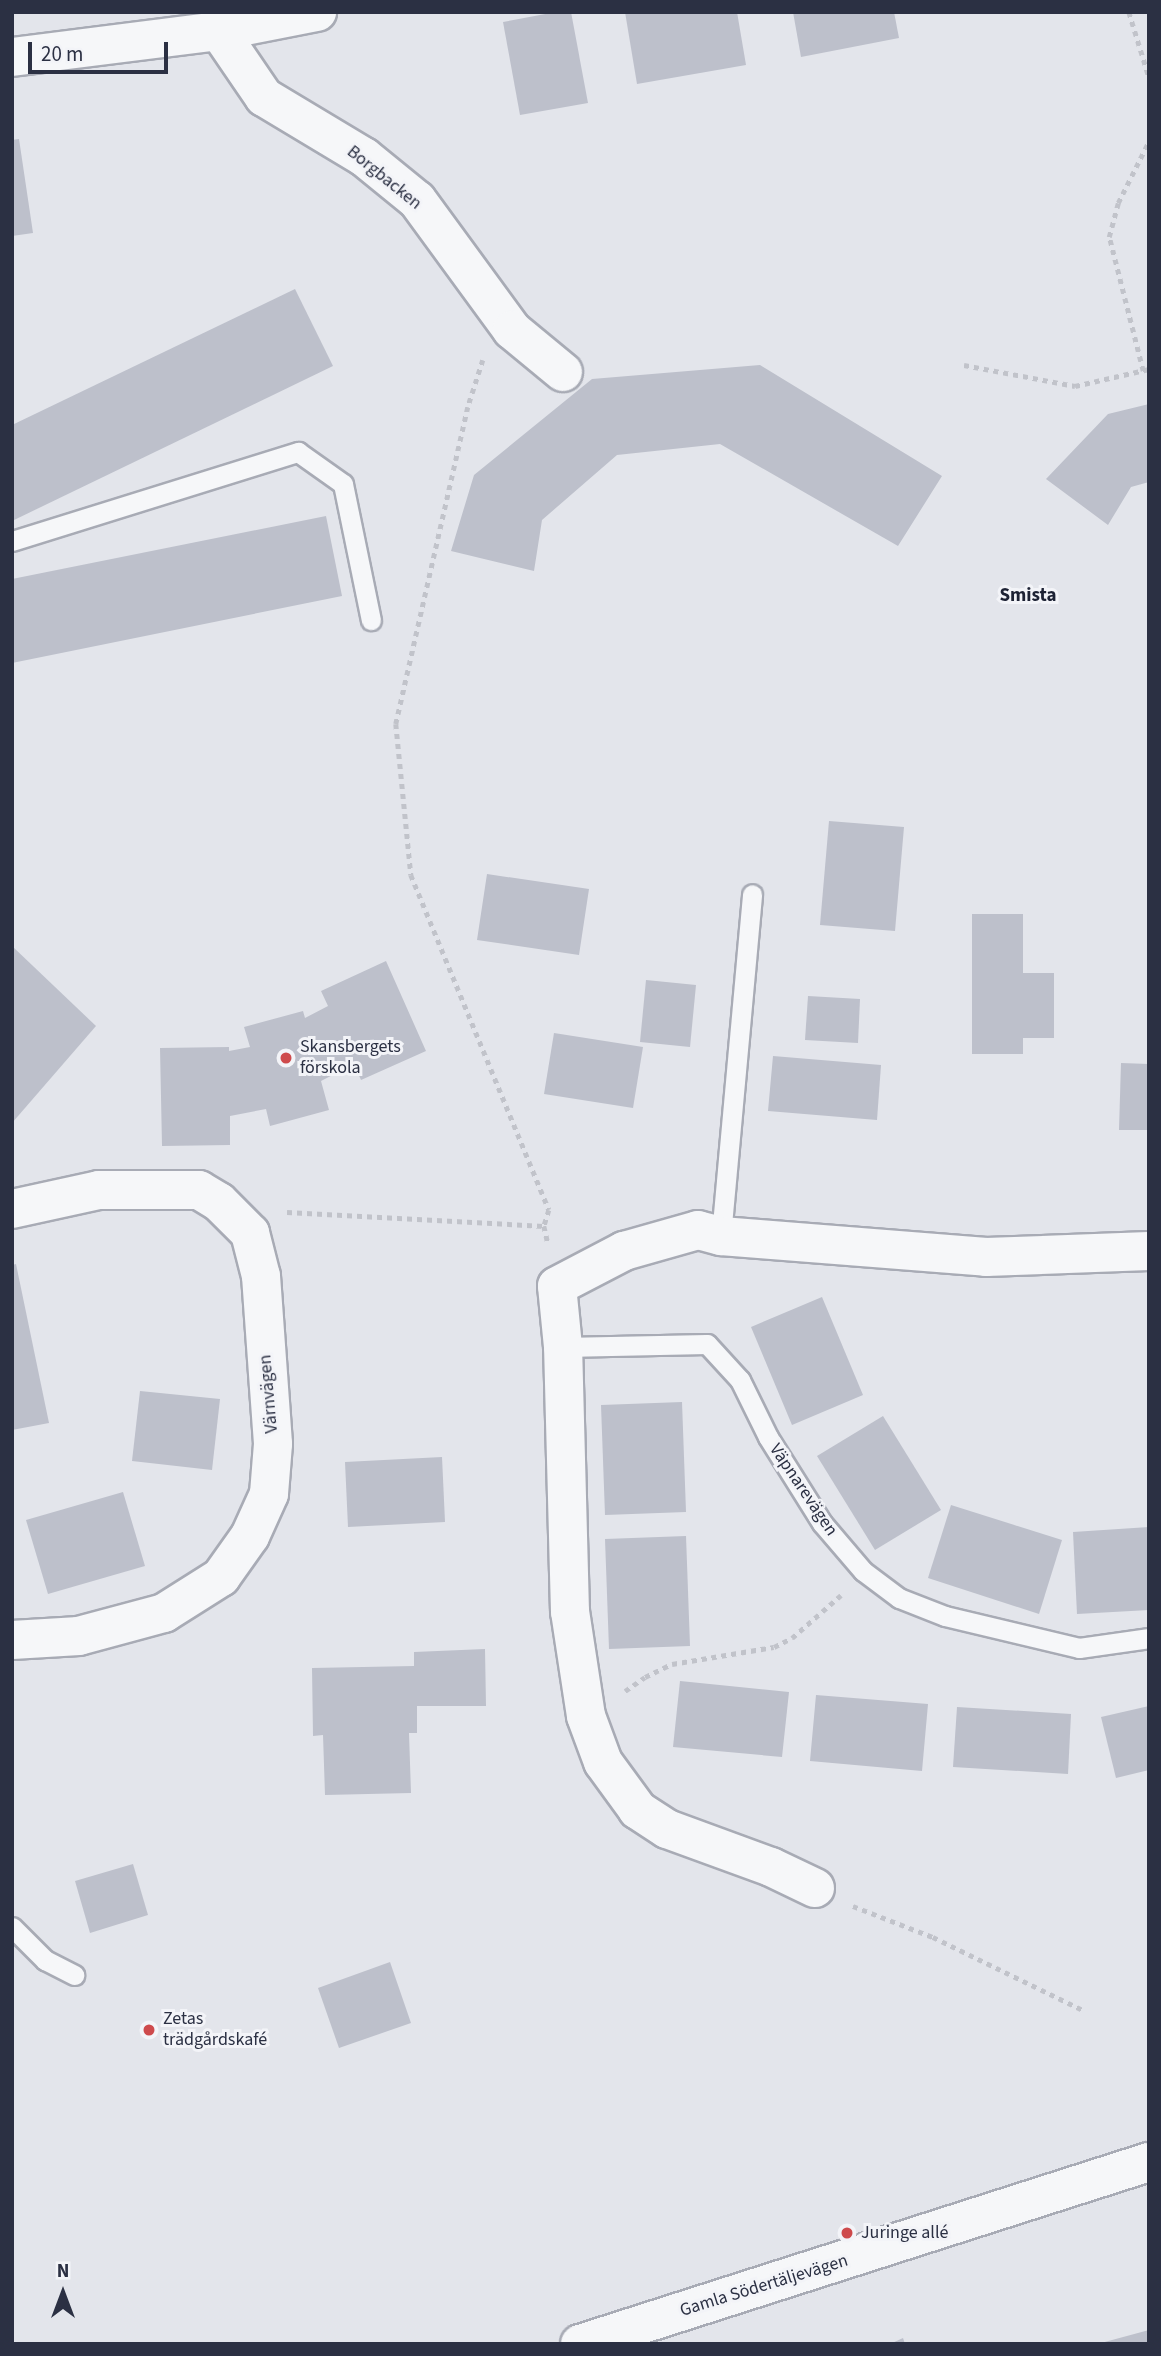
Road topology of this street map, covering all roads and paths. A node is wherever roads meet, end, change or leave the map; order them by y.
1 (317, 12) edge
2 (1129, 12) edge
3 (219, 31) junction
4 (12, 57) edge
5 (1149, 77) edge
6 (1149, 141) edge
7 (512, 330) junction
8 (964, 365) dead end
9 (1146, 370) edge
10 (563, 372) dead end
11 (12, 541) edge
12 (371, 620) dead end
13 (752, 894) dead end
14 (12, 1209) edge
15 (544, 1226) junction
16 (250, 1233) junction
17 (721, 1236) junction
18 (1149, 1251) edge
19 (557, 1286) junction
20 (563, 1347) junction
21 (863, 1571) junction
22 (1149, 1638) edge
23 (12, 1640) edge
24 (645, 1677) dead end
25 (815, 1888) joint
26 (12, 1927) edge
27 (74, 1975) dead end
28 (1085, 2011) dead end
29 (1149, 2162) edge
30 (582, 2343) edge

1 - 3 street
2 - 5 path
3 - 4 street
3 - 7 street, Borgbacken
6 - 9 path
7 - 10 street, Borgbacken
7 - 15 path
8 - 9 path
11 - 12 lane
13 - 17 lane
14 - 16 street
15 - 16 path
15 - 19 path
16 - 23 street, Värnvägen
17 - 18 street
17 - 19 street
19 - 20 street
20 - 21 lane, Väpnarevägen
20 - 25 street
21 - 22 lane, Väpnarevägen
21 - 24 path
25 - 28 path
26 - 27 lane
29 - 30 street, Gamla Södertäljevägen

